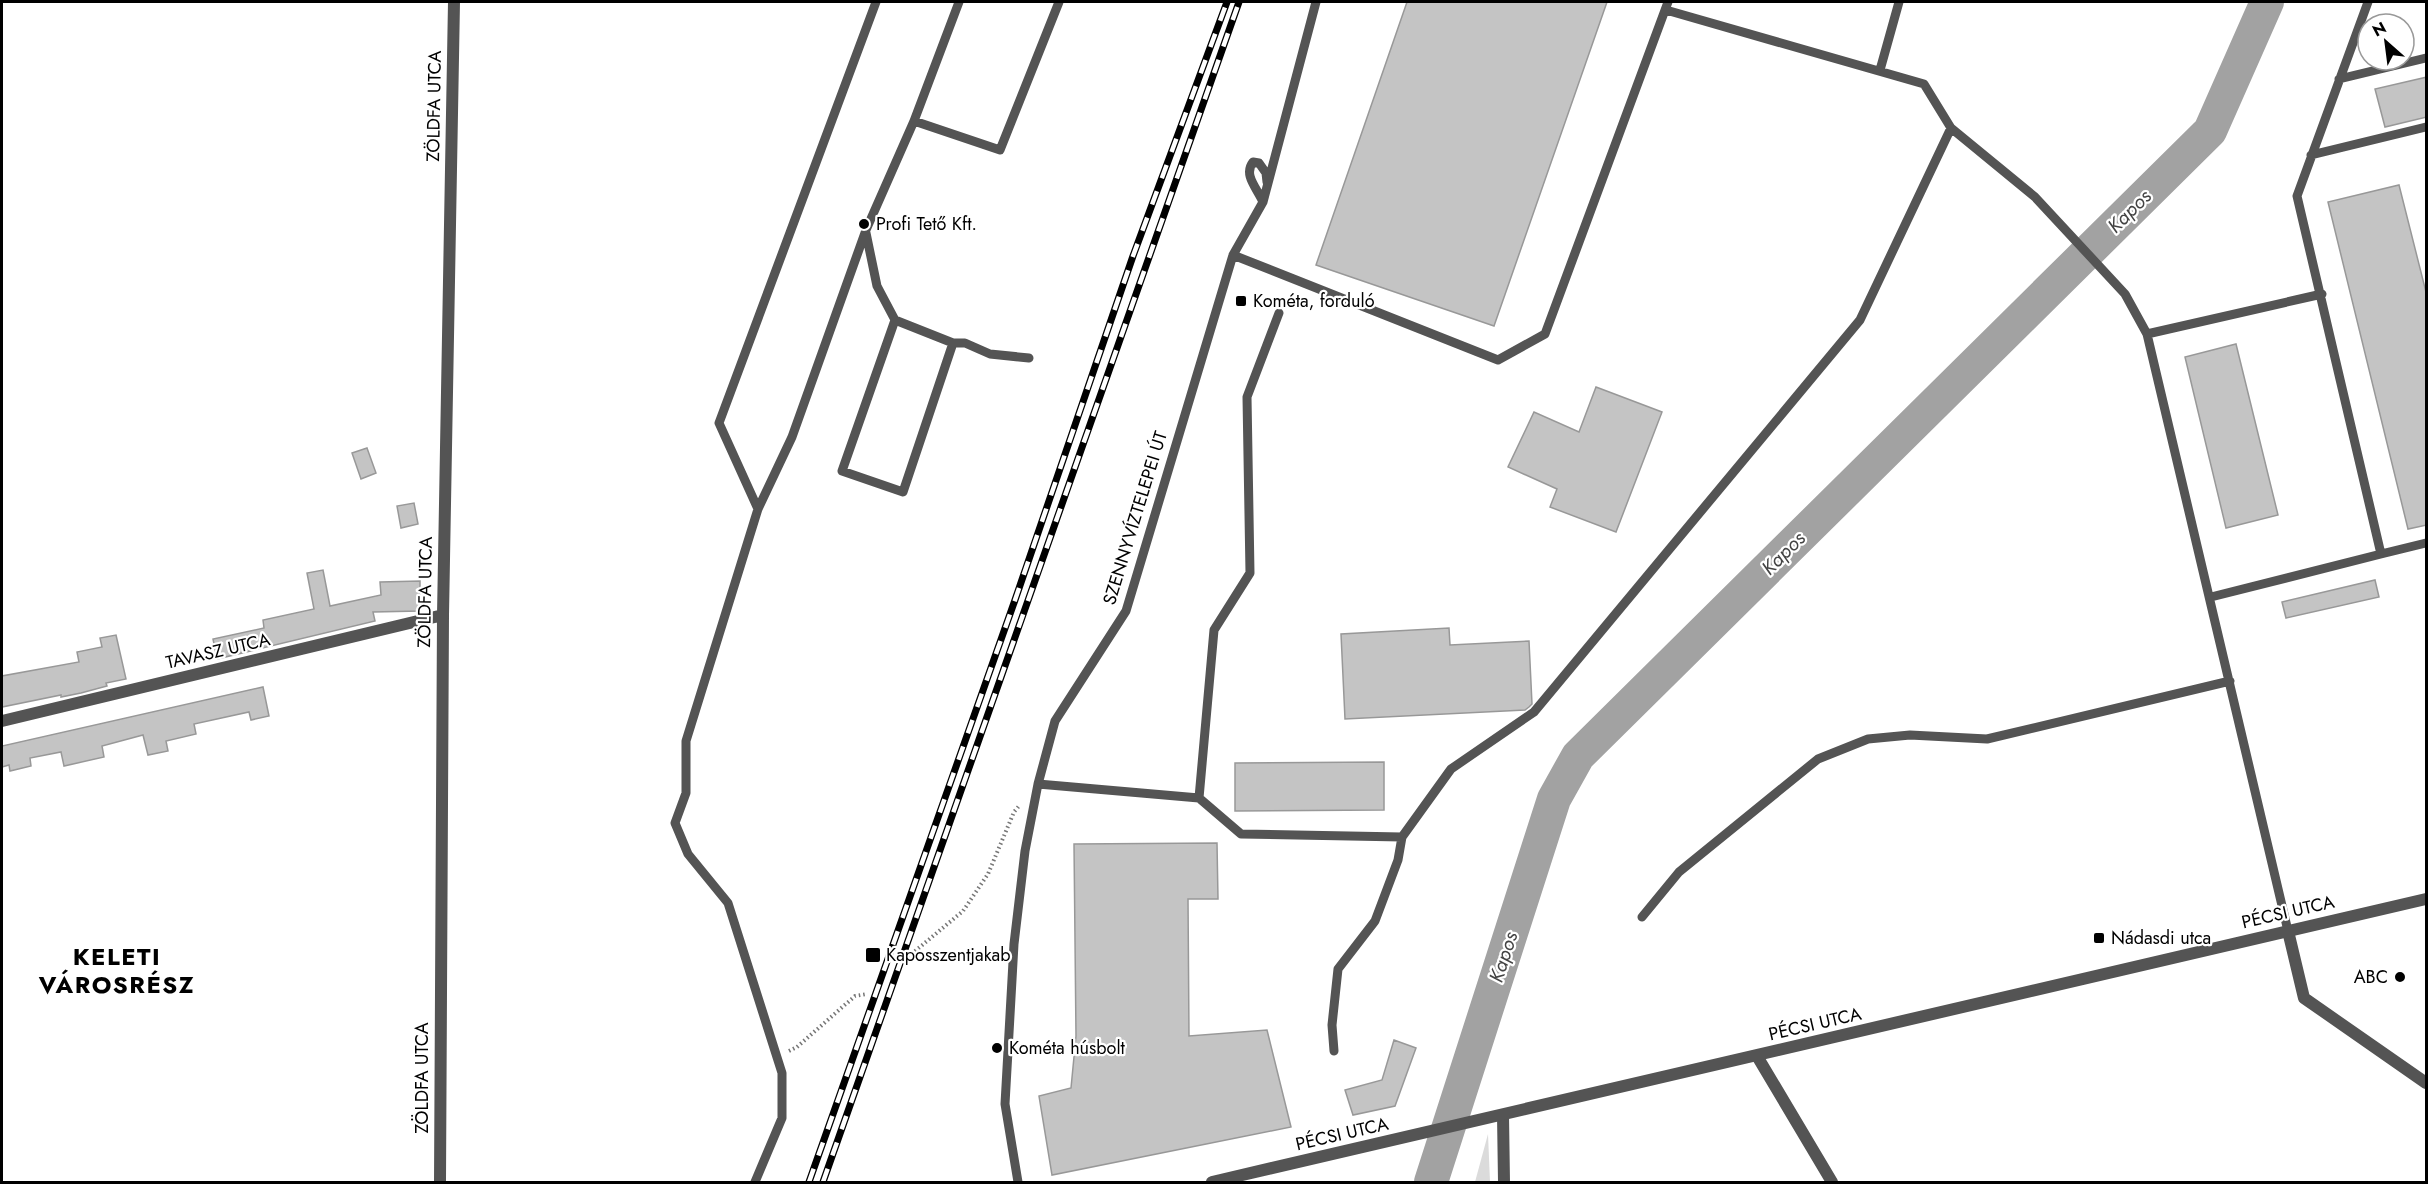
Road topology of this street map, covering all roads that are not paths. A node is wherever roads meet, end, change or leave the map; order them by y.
1 (454, 2) edge
2 (876, 2) edge
3 (959, 2) edge
4 (1059, 2) edge
5 (1316, 2) edge
6 (1899, 2) edge
7 (2368, 2) edge
8 (1667, 6) edge
9 (2427, 58) edge
10 (1880, 70) junction
11 (2339, 79) junction
12 (914, 121) junction
13 (2427, 127) edge
14 (1950, 128) junction
15 (2311, 155) junction
16 (1267, 184) junction
17 (1263, 202) junction
18 (866, 231) junction
19 (1233, 255) junction
20 (2322, 294) junction
21 (1279, 313) dead end
22 (895, 320) junction
23 (2146, 334) junction
24 (953, 343) junction
25 (1029, 358) dead end
26 (758, 509) junction
27 (2427, 543) edge
28 (2381, 554) junction
29 (2211, 597) junction
30 (442, 615) junction
31 (2230, 681) junction
32 (2, 721) edge
33 (1038, 784) junction
34 (1199, 798) junction
35 (1402, 837) junction
36 (2427, 899) edge
37 (1642, 917) dead end
38 (2288, 931) junction
39 (1334, 1052) dead end
40 (1757, 1056) junction
41 (2427, 1083) edge
42 (1503, 1115) junction
43 (440, 1182) edge
44 (755, 1182) edge
45 (1018, 1182) edge
46 (1212, 1182) edge
47 (1504, 1182) edge
48 (1832, 1182) edge

1 - 30 street, ZÖLDFA UTCA
2 - 26 lane
3 - 12 lane
4 - 12 lane
5 - 16 lane
6 - 10 lane
7 - 11 lane
8 - 10 lane
8 - 19 lane
9 - 11 lane
10 - 14 lane
11 - 15 lane
12 - 18 lane
13 - 15 lane
14 - 23 lane
14 - 35 lane
15 - 20 lane
16 - 17 lane
16 - 17 lane
17 - 19 lane
18 - 22 lane
18 - 26 lane
19 - 33 lane, SZENNYVÍZTELEPEI ÚT
20 - 23 lane
20 - 28 lane
21 - 34 lane
22 - 24 lane
22 - 24 lane
23 - 29 lane
24 - 25 lane
26 - 44 lane
27 - 28 lane
28 - 29 lane
29 - 31 lane
30 - 32 street, TAVASZ UTCA
30 - 43 street, ZÖLDFA UTCA
31 - 37 lane
31 - 38 lane
33 - 34 lane
33 - 45 lane, SZENNYVÍZTELEPEI ÚT
34 - 35 lane
35 - 39 lane
36 - 38 street, PÉCSI UTCA
38 - 40 street, PÉCSI UTCA
38 - 41 street
40 - 42 street, PÉCSI UTCA
40 - 48 street
42 - 46 street, PÉCSI UTCA
42 - 47 street

